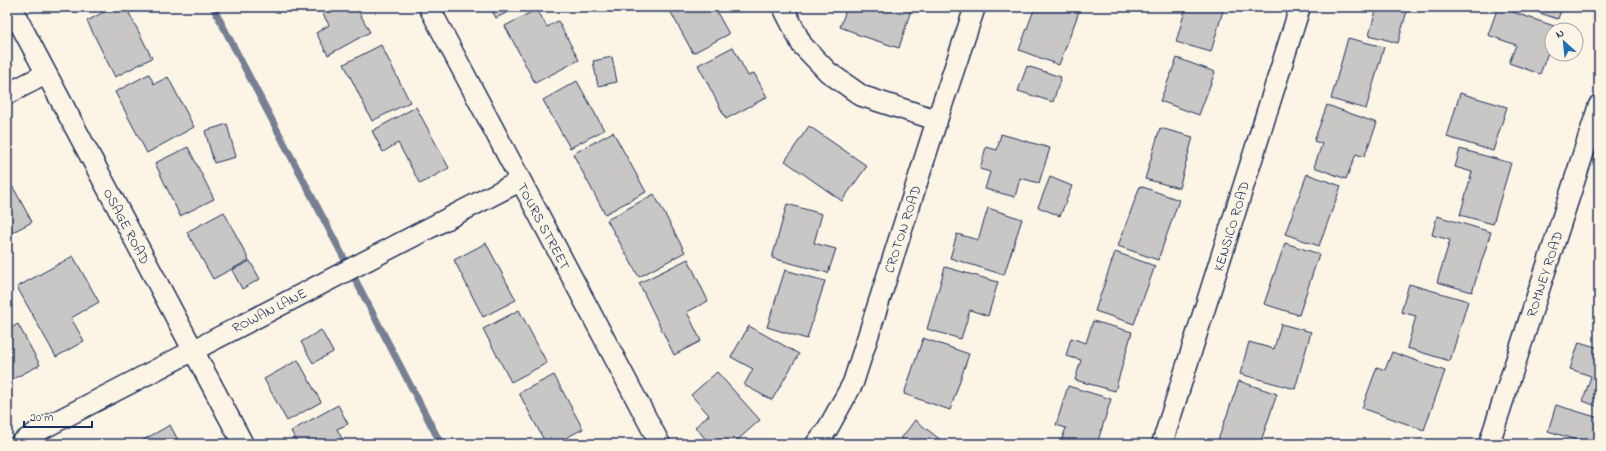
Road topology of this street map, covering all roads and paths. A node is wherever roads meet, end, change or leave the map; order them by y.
1 (11, 7) edge
2 (429, 7) edge
3 (783, 7) edge
4 (975, 7) edge
5 (1300, 7) edge
6 (46, 74) junction
7 (7, 94) edge
8 (1599, 105) edge
9 (937, 120) junction
10 (520, 181) junction
11 (193, 350) junction
12 (20, 444) edge
13 (243, 444) edge
14 (660, 444) edge
15 (816, 444) edge
16 (1162, 444) edge
17 (1489, 444) edge

1 - 6 street, OSAGE ROAD
2 - 10 street, TOURS STREET
3 - 9 street
4 - 9 street, CROTON ROAD
5 - 16 street, KENSICO ROAD
6 - 7 street
6 - 11 street, OSAGE ROAD
8 - 17 street, ROMNEY ROAD
9 - 15 street, CROTON ROAD
10 - 11 street, ROWAN LANE
10 - 14 street, TOURS STREET
11 - 12 street, ROWAN LANE
11 - 13 street, OSAGE ROAD

